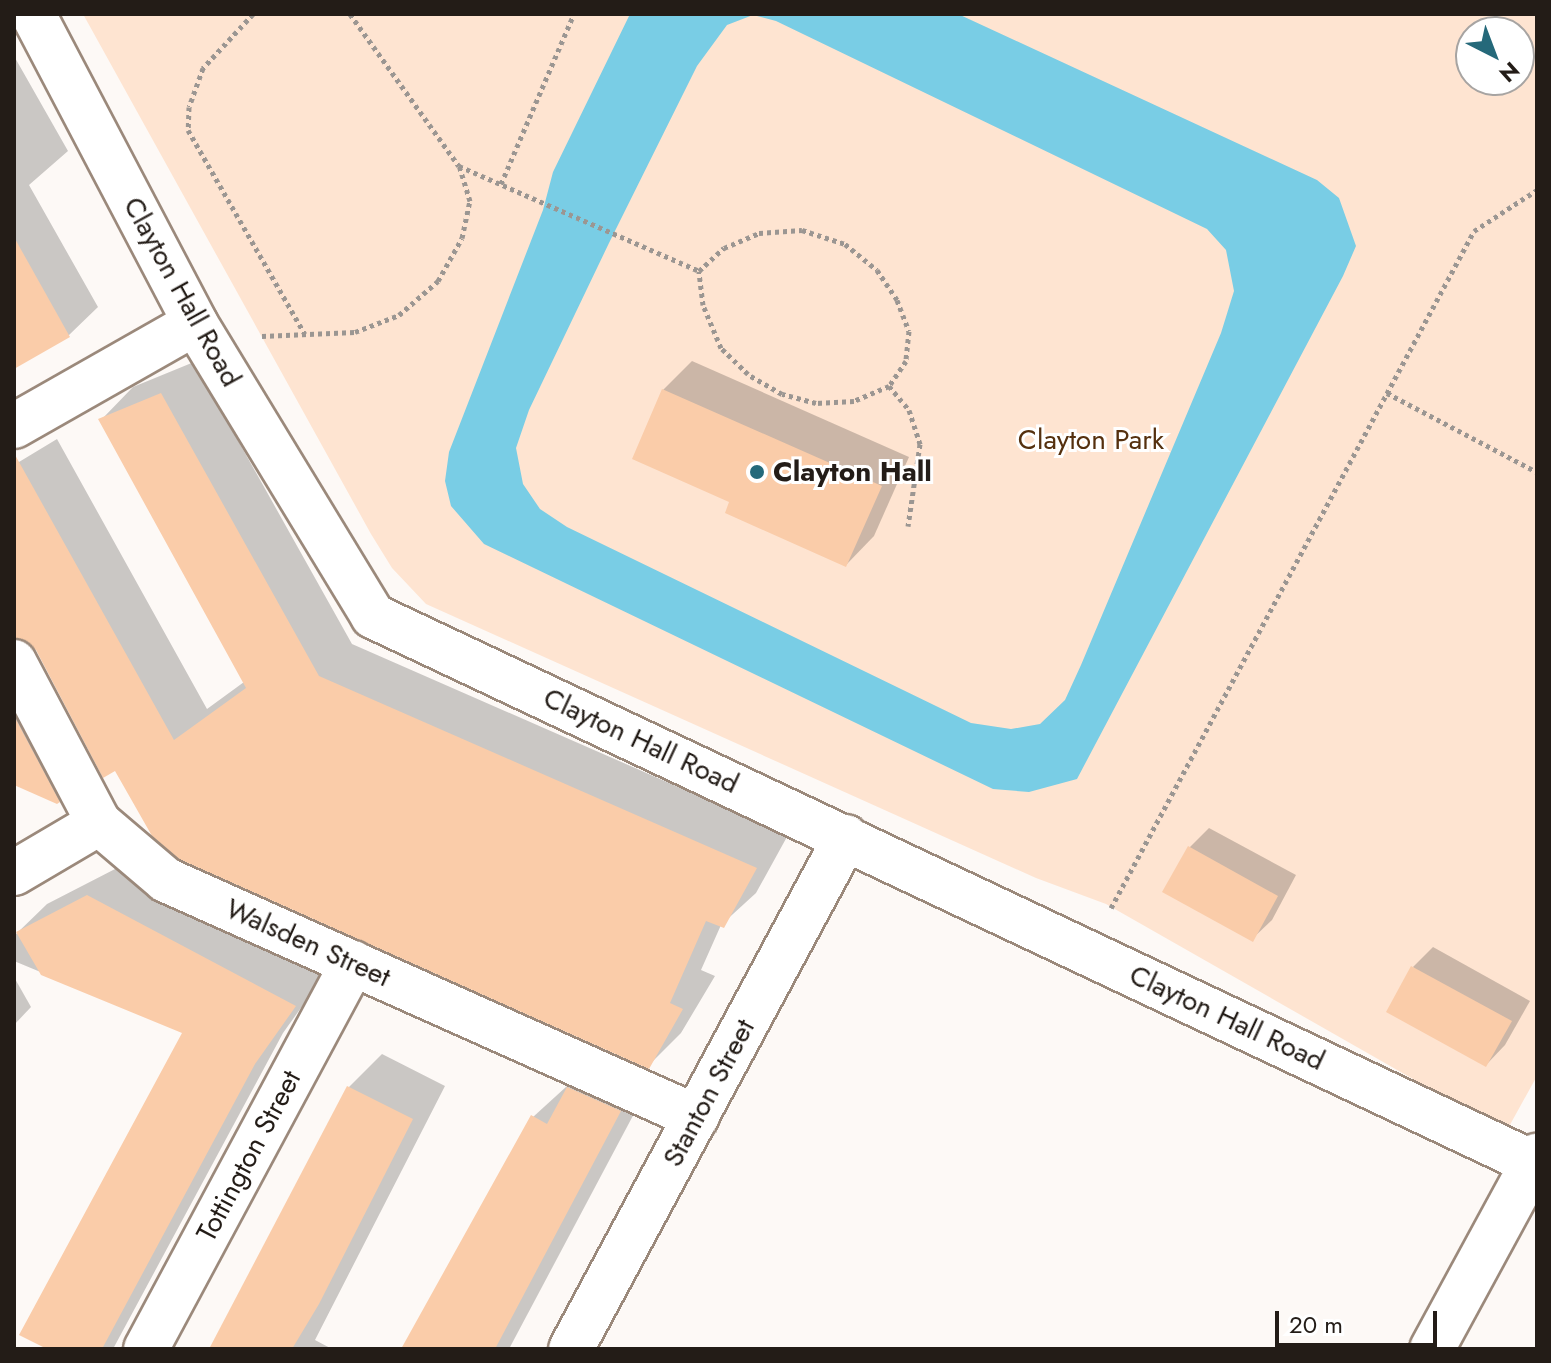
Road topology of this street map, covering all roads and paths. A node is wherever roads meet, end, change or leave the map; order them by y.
1 (33, 14) edge
2 (253, 14) edge
3 (350, 14) edge
4 (574, 14) edge
5 (459, 166) junction
6 (501, 184) junction
7 (1537, 190) edge
8 (699, 271) junction
9 (200, 331) junction
10 (305, 334) junction
11 (889, 386) junction
12 (1387, 393) junction
13 (14, 426) edge
14 (1537, 472) edge
15 (908, 526) dead end
16 (14, 662) edge
17 (99, 823) junction
18 (846, 837) junction
19 (14, 873) edge
20 (1088, 952) junction
21 (353, 963) junction
22 (696, 1117) junction
23 (1535, 1159) edge
24 (146, 1349) edge
25 (571, 1349) edge
26 (1432, 1349) edge

1 - 9 street, Clayton Hall Road
2 - 10 path
3 - 5 path
4 - 6 path
5 - 6 path
5 - 10 path
6 - 8 path
7 - 12 path
8 - 11 path
8 - 11 path
9 - 10 path
9 - 13 street
9 - 18 street, Clayton Hall Road
11 - 15 path
12 - 14 path
12 - 20 path
16 - 17 street, Walsden Street
17 - 19 street
17 - 21 street, Walsden Street
18 - 20 street, Clayton Hall Road
18 - 22 street, Stanton Street
20 - 23 street, Clayton Hall Road
21 - 22 street, Walsden Street
21 - 24 street, Tottington Street
22 - 25 street, Stanton Street
23 - 26 street

